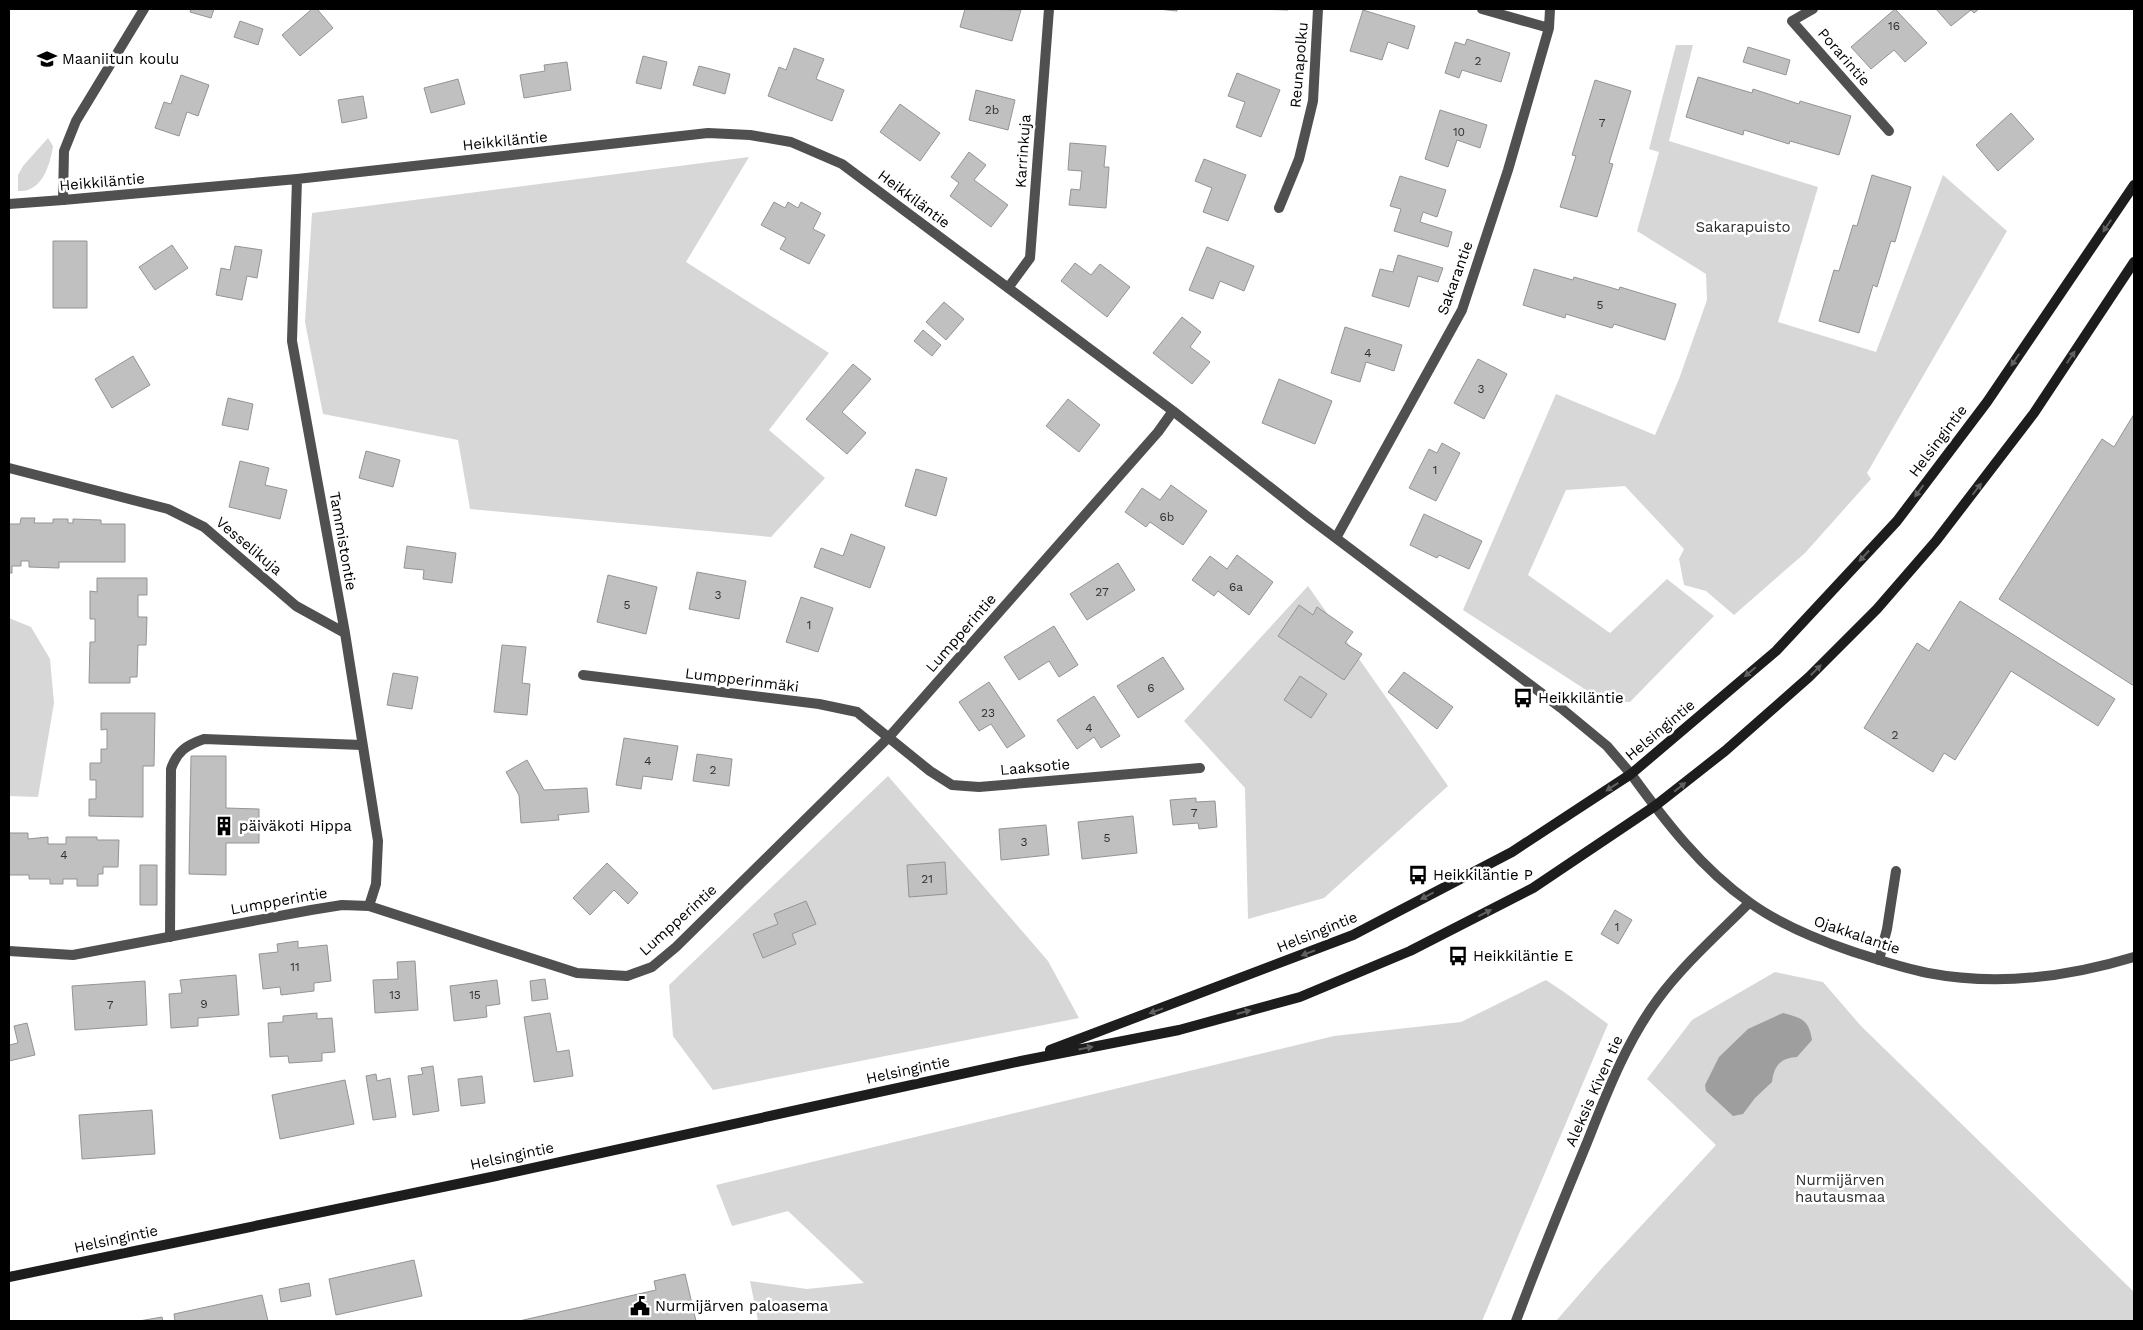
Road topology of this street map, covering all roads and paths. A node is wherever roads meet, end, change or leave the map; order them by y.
1 (144, 9) edge
2 (1049, 9) edge
3 (1318, 9) edge
4 (1482, 9) edge
5 (1550, 9) edge
6 (1813, 9) edge
7 (1549, 28) junction
8 (1889, 131) dead end
9 (297, 179) junction
10 (2134, 185) edge
11 (63, 200) junction
12 (9, 204) edge
13 (1279, 208) dead end
14 (2134, 262) edge
15 (1008, 288) junction
16 (1173, 412) junction
17 (9, 468) edge
18 (1336, 538) junction
19 (344, 633) junction
20 (583, 675) dead end
21 (889, 737) junction
22 (362, 744) junction
23 (1200, 768) dead end
24 (1631, 774) junction
25 (1655, 806) junction
26 (1896, 871) dead end
27 (1749, 903) junction
28 (368, 906) junction
29 (170, 937) junction
30 (9, 951) edge
31 (2134, 957) edge
32 (1879, 960) junction
33 (1021, 1061) junction
34 (9, 1277) edge
35 (1516, 1321) edge

1 - 11 street
2 - 15 street, Karrinkuja
3 - 13 street, Reunapolku
4 - 7 street
5 - 7 street, Sakarantie
6 - 8 street, Porarintie
7 - 18 street, Sakarantie
9 - 11 street, Heikkiläntie
9 - 15 street, Heikkiläntie
9 - 19 street, Tammistontie
10 -> 24 main road, Helsingintie
11 - 12 street, Heikkiläntie
25 -> 14 main road, Helsingintie
15 - 16 street, Heikkiläntie
16 - 18 street, Heikkiläntie
16 - 21 street, Lumpperintie
17 - 19 street, Vesselikuja
18 - 24 street, Heikkiläntie
19 - 22 street, Tammistontie
20 - 21 street, Lumpperinmäki
21 - 23 street, Laaksotie
21 - 28 street, Lumpperintie
22 - 28 street, Tammistontie
22 - 29 street
24 - 25 street, Ojakkalantie
24 -> 33 main road, Helsingintie
25 - 27 street, Ojakkalantie
33 -> 25 main road, Helsingintie
26 - 32 street
27 - 32 street, Ojakkalantie
27 - 35 street, Aleksis Kiven tie
28 - 29 street, Lumpperintie
29 - 30 street, Lumpperintie
31 - 32 street, Ojakkalantie
33 - 34 main road, Helsingintie

